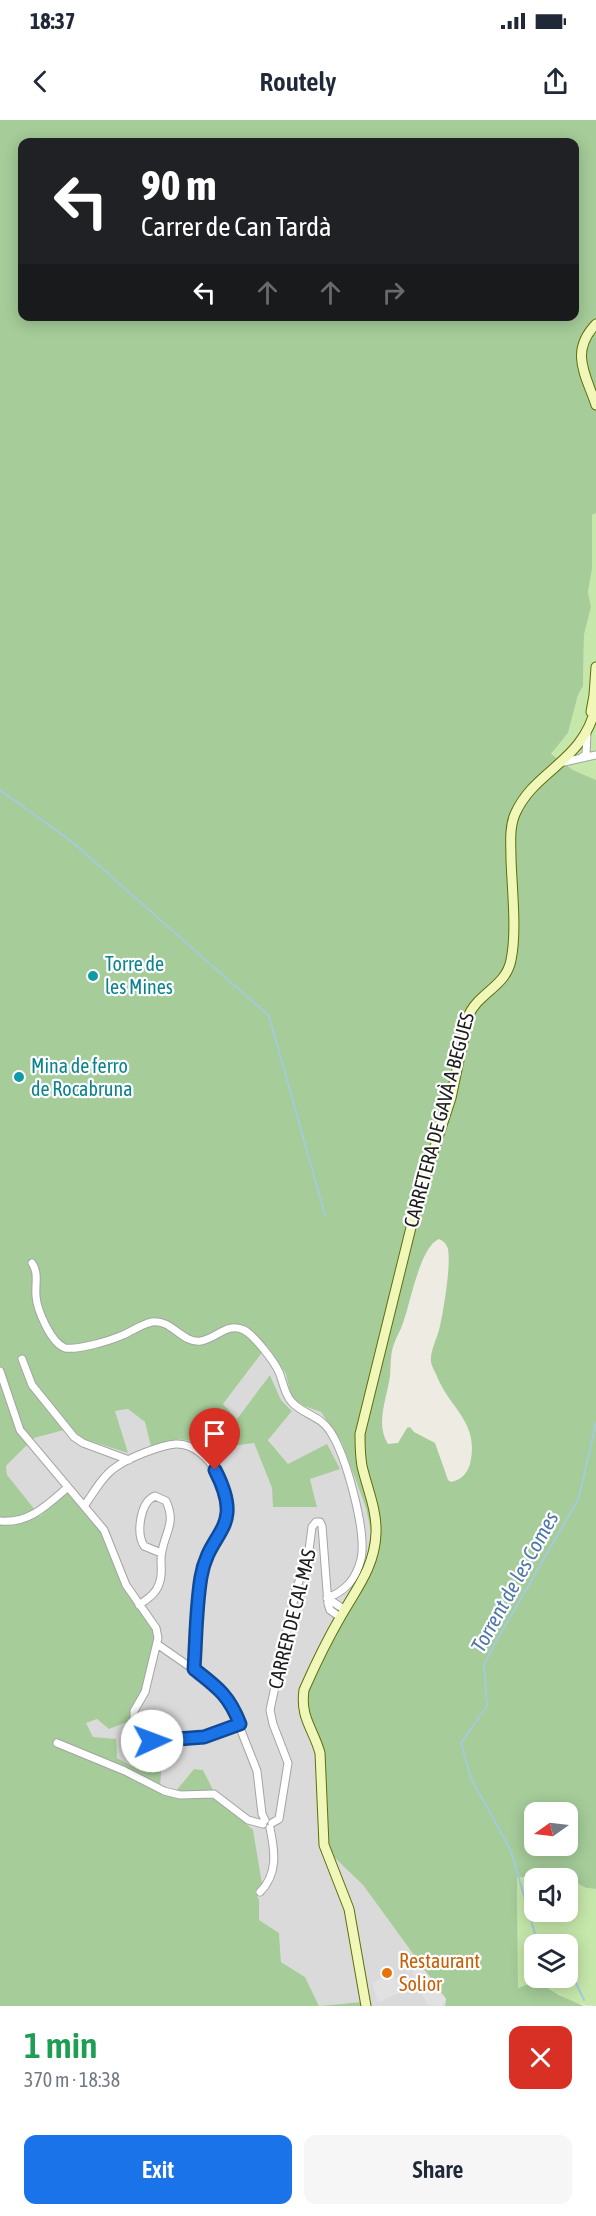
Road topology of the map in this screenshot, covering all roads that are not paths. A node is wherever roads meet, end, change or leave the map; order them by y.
1 (596, 324) edge
2 (596, 331) edge
3 (596, 395) edge
4 (596, 405) edge
5 (596, 667) edge
6 (596, 706) edge
7 (578, 748) junction
8 (596, 753) edge
9 (581, 758) junction
10 (564, 762) junction
11 (32, 1263) dead end
12 (22, 1359) dead end
13 (0, 1371) edge
14 (129, 1460) junction
15 (68, 1487) junction
16 (84, 1506) junction
17 (0, 1521) edge
18 (161, 1553) junction
19 (327, 1598) junction
20 (140, 1605) junction
21 (344, 1610) junction
22 (157, 1644) junction
23 (194, 1669) junction
24 (240, 1724) junction
25 (57, 1743) dead end
26 (267, 1824) junction
27 (260, 1892) dead end
28 (366, 2006) edge

1 - 4 main road
2 - 3 main road
5 - 7 main road, CARRETERA DE GAVÀ A BEGUES
6 - 7 main road, CARRETERA DE GAVÀ A BEGUES
7 - 8 street
7 - 9 street
7 - 10 main road, CARRETERA DE GAVÀ A BEGUES
7 - 21 main road, CARRETERA DE GAVÀ A BEGUES
8 - 9 street
9 - 10 street
10 - 21 main road, CARRETERA DE GAVÀ A BEGUES
11 - 19 street
12 - 14 street
13 - 15 street
14 - 16 street
14 - 23 street
15 - 16 street
15 - 17 street
16 - 20 street
18 - 18 street
18 - 20 street
19 - 21 street
19 - 26 street, CARRER DE CAL MAS
20 - 22 street
21 - 28 main road, CARRETERA DE GAVÀ A BEGUES
22 - 23 street
22 - 24 street
23 - 24 street
24 - 26 street
25 - 26 street
26 - 27 street, CARRER DE CAL MAS

